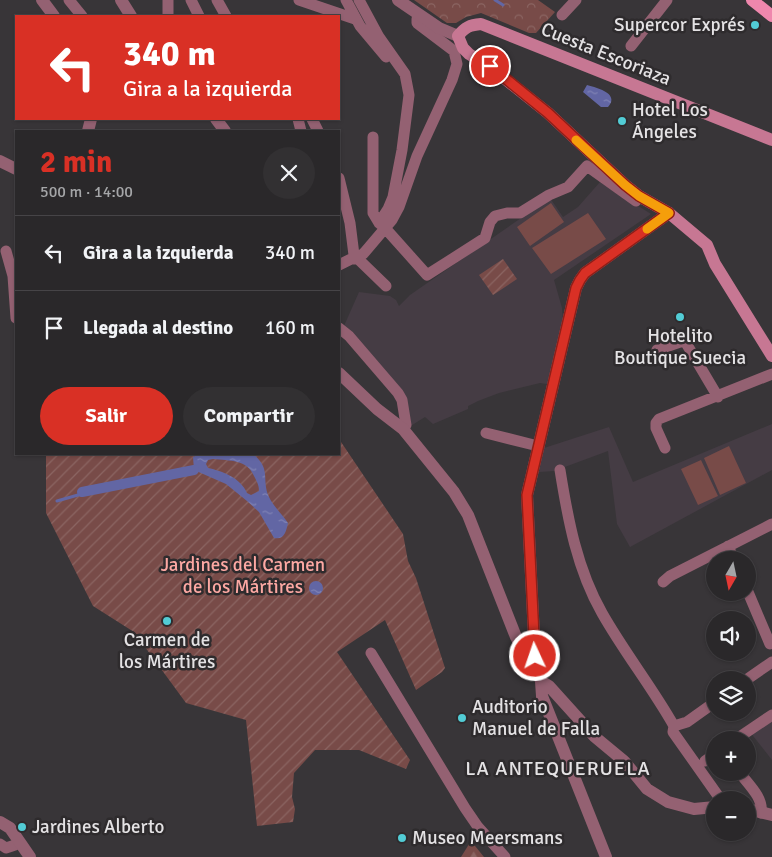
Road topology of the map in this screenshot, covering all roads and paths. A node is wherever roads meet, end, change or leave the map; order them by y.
1 (42, 0) edge
2 (69, 0) edge
3 (121, 0) edge
4 (168, 0) edge
5 (191, 0) edge
6 (217, 0) edge
7 (299, 0) edge
8 (346, 0) edge
9 (359, 0) edge
10 (398, 0) edge
11 (576, 0) edge
12 (668, 0) edge
13 (752, 0) edge
14 (53, 15) edge
15 (81, 15) edge
16 (129, 15) edge
17 (168, 15) edge
18 (198, 15) edge
19 (225, 15) edge
20 (562, 15) dead end
21 (420, 16) junction
22 (772, 16) edge
23 (355, 19) junction
24 (458, 36) junction
25 (631, 46) dead end
26 (396, 60) junction
27 (372, 137) dead end
28 (772, 140) edge
29 (0, 161) edge
30 (15, 168) edge
31 (340, 182) edge
32 (639, 196) junction
33 (669, 213) junction
34 (382, 226) junction
35 (3, 247) edge
36 (15, 258) edge
37 (357, 259) junction
38 (340, 264) edge
39 (386, 286) dead end
40 (15, 304) edge
41 (340, 329) edge
42 (657, 350) dead end
43 (772, 356) edge
44 (340, 374) edge
45 (772, 374) edge
46 (718, 396) junction
47 (403, 429) junction
48 (486, 433) dead end
49 (538, 446) junction
50 (664, 448) dead end
51 (560, 470) dead end
52 (772, 524) edge
53 (728, 546) junction
54 (730, 551) edge
55 (663, 582) dead end
56 (752, 601) edge
57 (770, 644) dead end
58 (371, 653) dead end
59 (533, 662) junction
60 (772, 662) edge
61 (756, 673) edge
62 (541, 681) junction
63 (706, 708) edge
64 (772, 715) edge
65 (674, 726) junction
66 (748, 731) edge
67 (746, 781) edge
68 (715, 791) edge
69 (706, 808) edge
70 (766, 814) edge
71 (1, 824) edge
72 (0, 844) edge
73 (15, 845) junction
74 (25, 857) edge
75 (30, 857) edge
76 (505, 857) edge
77 (606, 857) edge

1 - 14 street
2 - 15 street
3 - 16 street
4 - 17 street
5 - 18 street
6 - 19 street
7 - 23 street
8 - 23 street
9 - 26 street
10 - 21 street
11 - 20 street
12 - 25 street
13 - 22 main road
21 - 24 street
21 - 34 street
23 - 26 street
24 - 28 main road, Cuesta Escoriaza
24 - 32 main road
26 - 34 street
27 - 34 street
29 - 30 street
31 - 37 street
32 - 33 main road
32 - 34 street
33 - 43 main road
33 - 49 street
34 - 37 street
35 - 36 street
35 - 40 street
37 - 38 street
37 - 39 street
41 - 47 street
42 - 46 street
44 - 47 street
45 - 46 street
46 - 50 street
47 - 59 street
48 - 49 street
49 - 59 street
51 - 65 street
52 - 53 street
53 - 54 street
53 - 55 street
56 - 57 street
58 - 76 street
59 - 62 street
60 - 61 street
62 - 69 street
62 - 77 street
63 - 65 street
64 - 66 street
65 - 68 street
67 - 70 street
71 - 73 street
71 - 75 street
72 - 73 street
73 - 74 street

